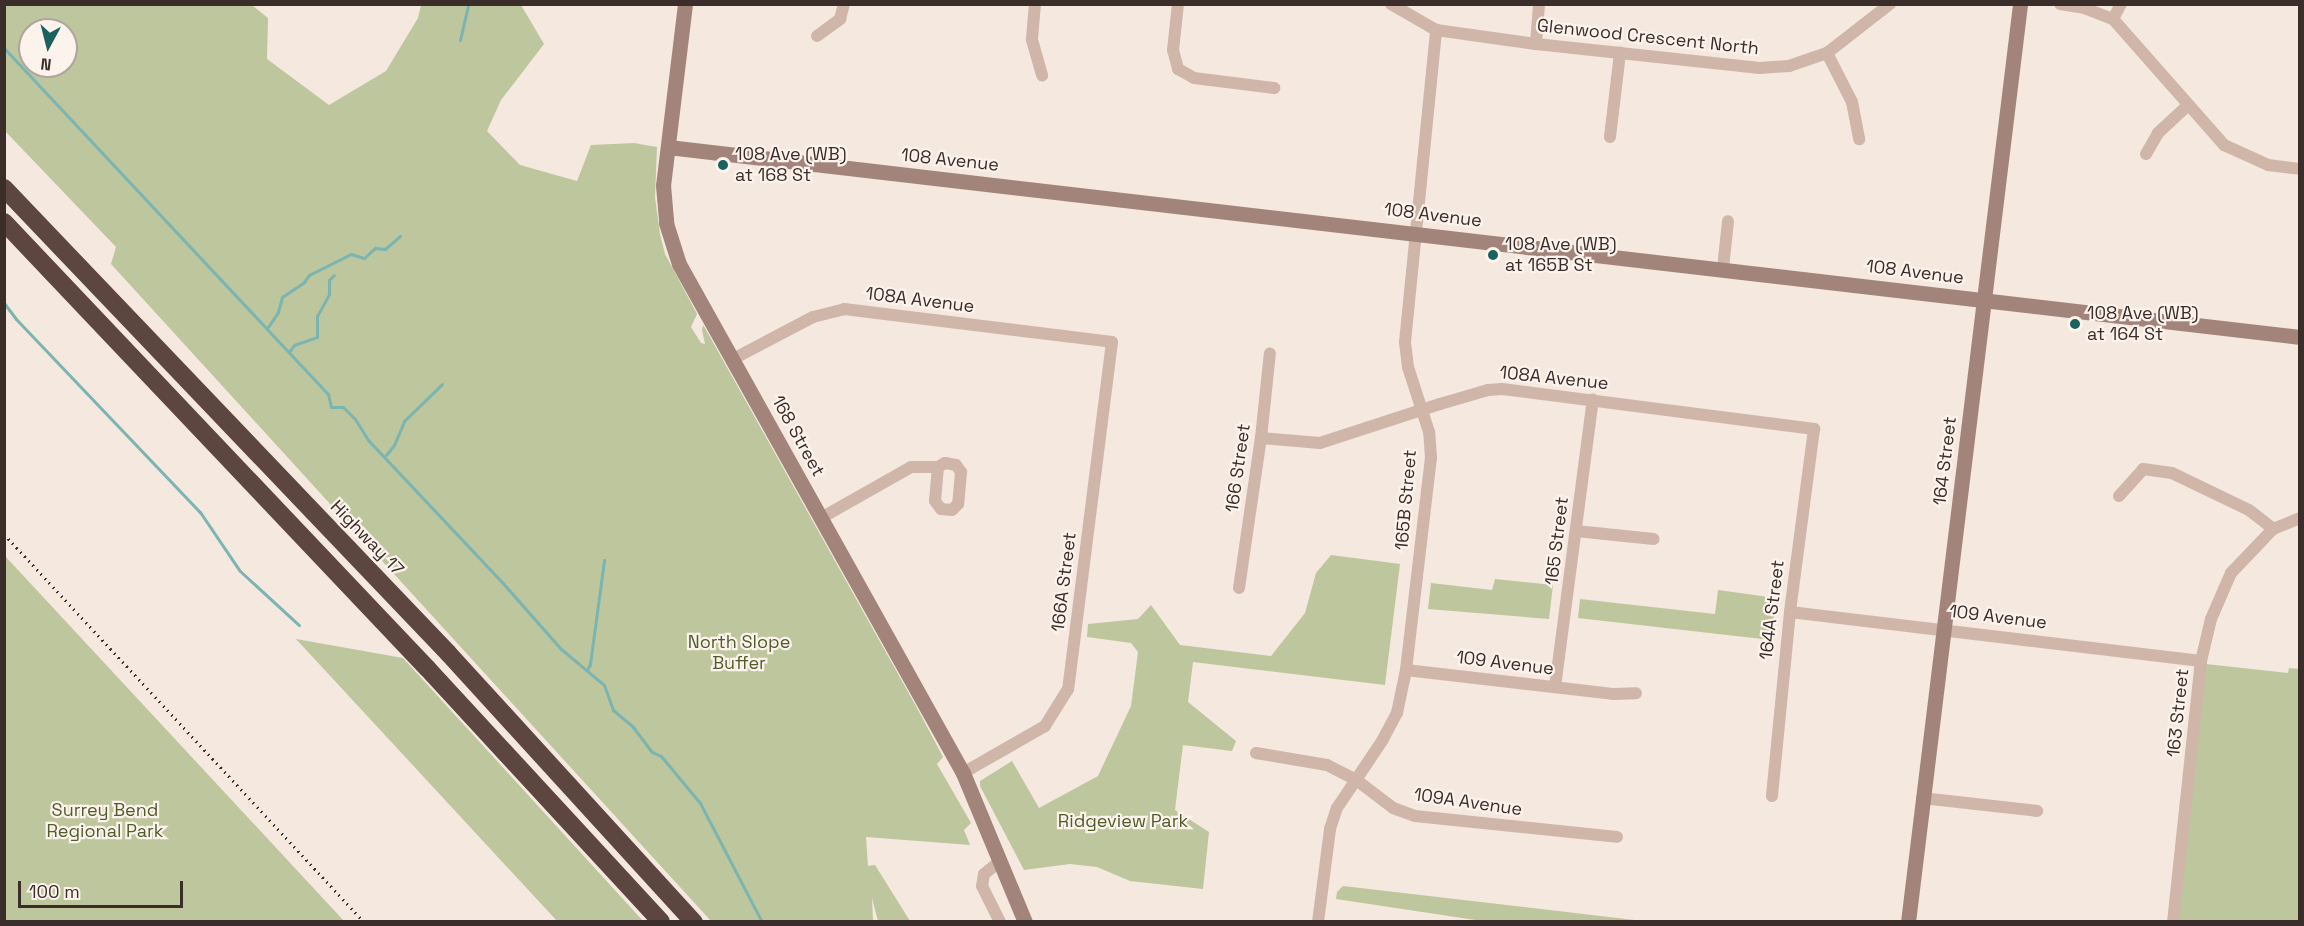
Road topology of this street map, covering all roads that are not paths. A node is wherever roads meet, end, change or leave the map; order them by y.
1 (685, 4) edge
2 (844, 4) edge
3 (1035, 4) edge
4 (1178, 4) edge
5 (1391, 4) edge
6 (1539, 4) edge
7 (1890, 4) edge
8 (2020, 4) edge
9 (2060, 4) edge
10 (2121, 4) edge
11 (2113, 19) junction
12 (1436, 30) junction
13 (817, 36) dead end
14 (1536, 44) junction
15 (1620, 53) junction
16 (1827, 53) junction
17 (1042, 76) dead end
18 (1274, 88) dead end
19 (2188, 105) junction
20 (1610, 137) dead end
21 (1859, 139) dead end
22 (668, 147) junction
23 (2146, 154) dead end
24 (2300, 169) edge
25 (4, 188) edge
26 (1728, 221) dead end
27 (4, 222) edge
28 (1415, 232) junction
29 (1723, 268) junction
30 (1985, 300) junction
31 (2300, 337) edge
32 (1112, 342) joint
33 (1270, 353) dead end
34 (733, 359) junction
35 (1593, 400) junction
36 (1423, 410) junction
37 (1814, 429) joint
38 (1261, 438) junction
39 (938, 467) dead end
40 (2119, 496) dead end
41 (821, 518) junction
42 (2300, 519) edge
43 (2273, 529) junction
44 (1576, 531) junction
45 (1654, 539) dead end
46 (1239, 588) dead end
47 (1790, 612) junction
48 (1944, 629) junction
49 (2201, 661) junction
50 (1406, 670) junction
51 (1555, 687) junction
52 (1636, 693) dead end
53 (1256, 753) dead end
54 (963, 773) junction
55 (1355, 779) junction
56 (1772, 796) dead end
57 (1922, 798) junction
58 (2037, 811) dead end
59 (1617, 837) dead end
60 (999, 862) junction
61 (661, 921) edge
62 (694, 921) edge
63 (1000, 921) edge
64 (1025, 921) edge
65 (1318, 921) edge
66 (1908, 921) edge
67 (2173, 921) edge

1 - 22 street, 168 Street
2 - 13 street
3 - 17 street
4 - 18 street
5 - 12 street, Glenwood Crescent North
6 - 14 street
7 - 16 street, Glenwood Crescent North
8 - 30 street, 164 Street
9 - 11 street
10 - 11 street
11 - 19 street
12 - 14 street, Glenwood Crescent North
12 - 28 street, 165B Street
14 - 15 street, Glenwood Crescent North
15 - 16 street, Glenwood Crescent North
15 - 20 street
16 - 21 street
19 - 23 street
19 - 24 street
22 - 28 street, 108 Avenue
22 - 34 street, 168 Street
25 - 62 highway, Highway 17
26 - 29 street
27 - 61 highway
28 - 29 street, 108 Avenue
28 - 36 street, 165B Street
29 - 30 street, 108 Avenue
30 - 31 street, 108 Avenue
30 - 48 street, 164 Street
32 - 34 street, 108A Avenue
32 - 54 street, 166A Street
33 - 38 street, 166 Street
34 - 41 street, 168 Street
35 - 36 street, 108A Avenue
35 - 37 street, 108A Avenue
35 - 44 street, 165 Street
36 - 38 street, 108A Avenue
36 - 50 street, 165B Street
37 - 47 street, 164A Street
38 - 46 street, 166 Street
39 - 41 street
40 - 43 street
41 - 54 street, 168 Street
42 - 43 street
43 - 49 street, 163 Street
44 - 45 street
44 - 51 street, 165 Street
47 - 48 street, 109 Avenue
47 - 56 street, 164A Street
48 - 49 street, 109 Avenue
48 - 57 street, 164 Street
49 - 67 street, 163 Street
50 - 51 street, 109 Avenue
50 - 55 street, 165B Street
51 - 52 street, 109 Avenue
53 - 55 street, 109A Avenue
54 - 60 street, 168 Street
55 - 59 street, 109A Avenue
55 - 65 street, 165B Street
57 - 58 street
57 - 66 street, 164 Street
60 - 63 street
60 - 64 street, 168 Street

